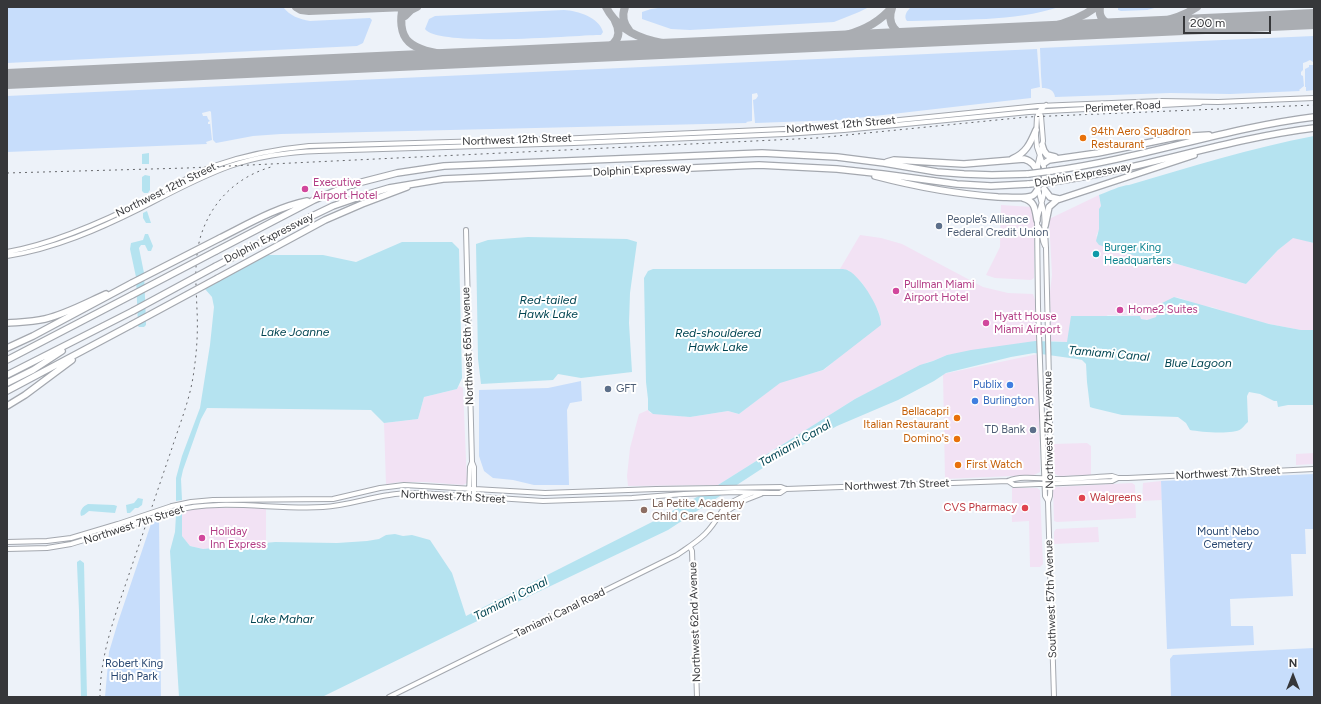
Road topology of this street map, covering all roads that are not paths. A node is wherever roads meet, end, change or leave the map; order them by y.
1 (1314, 98) edge
2 (1208, 102) junction
3 (1046, 105) junction
4 (1000, 109) junction
5 (1039, 111) junction
6 (1029, 112) junction
7 (1314, 117) edge
8 (1036, 119) junction
9 (1314, 128) edge
10 (1039, 130) junction
11 (1229, 133) junction
12 (1042, 145) junction
13 (1218, 147) junction
14 (1040, 154) junction
15 (1061, 159) junction
16 (1008, 161) junction
17 (884, 163) junction
18 (1043, 164) junction
19 (858, 171) junction
20 (1038, 173) junction
21 (422, 182) junction
22 (1041, 189) junction
23 (1018, 198) junction
24 (1059, 199) junction
25 (314, 200) junction
26 (1041, 203) junction
27 (1038, 223) junction
28 (1045, 226) junction
29 (466, 230) dead end
30 (1046, 248) junction
31 (7, 252) edge
32 (7, 256) edge
33 (132, 283) junction
34 (7, 323) edge
35 (92, 332) junction
36 (88, 347) junction
37 (7, 348) edge
38 (7, 360) edge
39 (7, 375) edge
40 (8, 383) edge
41 (1041, 383) junction
42 (7, 391) edge
43 (1048, 397) junction
44 (1042, 399) junction
45 (7, 406) edge
46 (1049, 411) junction
47 (1314, 469) edge
48 (1044, 478) junction
49 (1050, 478) junction
50 (1118, 478) junction
51 (1008, 482) junction
52 (1045, 484) junction
53 (1050, 484) junction
54 (774, 487) junction
55 (472, 489) junction
56 (786, 489) junction
57 (752, 493) junction
58 (763, 494) junction
59 (469, 496) junction
60 (474, 497) junction
61 (1048, 502) junction
62 (172, 509) junction
63 (721, 514) junction
64 (119, 526) junction
65 (7, 542) edge
66 (690, 547) junction
67 (7, 550) edge
68 (389, 697) edge
69 (697, 697) edge
70 (1054, 697) edge

1 - 2 main road, Perimeter Road
2 - 3 main road, Perimeter Road
2 - 5 main road, Perimeter Road
3 - 4 main road, Northwest 12th Street
3 - 5 main road
4 - 5 main road
4 - 31 main road, Northwest 12th Street
5 - 6 main road, Northwest 12th Street
5 - 8 main road, Northwest 57th Avenue
5 - 10 main road, Northwest 57th Avenue
6 - 8 main road
6 - 32 main road, Northwest 12th Street
7 - 11 highway, Dolphin Expressway
8 - 10 main road, Northwest 57th Avenue
9 - 13 highway, Dolphin Expressway
10 - 12 main road, Northwest 57th Avenue
10 - 14 main road, Northwest 57th Avenue
10 - 16 highway
11 - 15 highway
11 - 17 highway, Dolphin Expressway, bridge
12 - 14 main road
12 - 15 highway
13 - 19 highway, Dolphin Expressway, bridge
13 - 24 highway
14 - 18 main road, Northwest 57th Avenue
14 - 20 main road, Northwest 57th Avenue
15 - 18 highway
16 - 17 highway
16 - 20 highway
17 - 25 highway, Dolphin Expressway
18 - 22 main road, Northwest 57th Avenue
19 - 21 highway, Dolphin Expressway
19 - 23 highway
20 - 22 main road, Northwest 57th Avenue
21 - 35 highway, Dolphin Expressway, bridge
21 - 36 highway, bridge
22 - 23 highway
22 - 24 highway
22 - 26 main road, Northwest 57th Avenue
23 - 27 highway
24 - 28 highway
25 - 33 highway, bridge
25 - 38 highway, Dolphin Expressway, bridge
26 - 27 main road, Northwest 57th Avenue
26 - 28 main road, Northwest 57th Avenue
27 - 30 main road
27 - 41 main road, Northwest 57th Avenue
28 - 30 main road, Northwest 57th Avenue
29 - 55 main road, Northwest 65th Avenue
30 - 43 main road, Northwest 57th Avenue
33 - 34 highway
33 - 37 highway
35 - 39 highway, Dolphin Expressway
35 - 40 highway
36 - 42 highway
36 - 45 highway
41 - 43 main road
41 - 44 main road, Northwest 57th Avenue
43 - 46 main road, Northwest 57th Avenue
44 - 46 main road
44 - 48 main road, Northwest 57th Avenue
46 - 49 main road, Northwest 57th Avenue
47 - 50 main road, Northwest 7th Street
48 - 49 main road, Northwest 7th Street
48 - 51 main road, Northwest 7th Street
48 - 52 main road, Northwest 57th Avenue
49 - 50 main road, Northwest 7th Street
49 - 53 main road, Northwest 57th Avenue
50 - 53 main road, Northwest 7th Street
51 - 52 main road, Northwest 7th Street
51 - 56 main road, Northwest 7th Street
52 - 53 main road, Northwest 7th Street
52 - 61 main road, Northwest 57th Avenue
53 - 61 main road, Northwest 57th Avenue
54 - 55 main road, Northwest 7th Street
54 - 56 main road, Northwest 7th Street
54 - 57 main road
55 - 59 main road, Northwest 65th Avenue
55 - 60 main road, Northwest 65th Avenue
55 - 62 main road, Northwest 7th Street
56 - 58 main road, Northwest 7th Street
57 - 58 main road, Northwest 7th Street
57 - 60 main road, Northwest 7th Street
57 - 63 main road, Tamiami Canal Road
58 - 63 main road, Tamiami Canal Road
59 - 60 main road, Northwest 7th Street
59 - 62 main road, Northwest 7th Street
61 - 70 main road, Southwest 57th Avenue
62 - 64 main road, Northwest 7th Street, bridge
63 - 66 main road, Tamiami Canal Road
64 - 65 main road, Northwest 7th Street
64 - 67 main road, Northwest 7th Street
66 - 68 main road, Tamiami Canal Road
66 - 69 main road, Northwest 62nd Avenue

